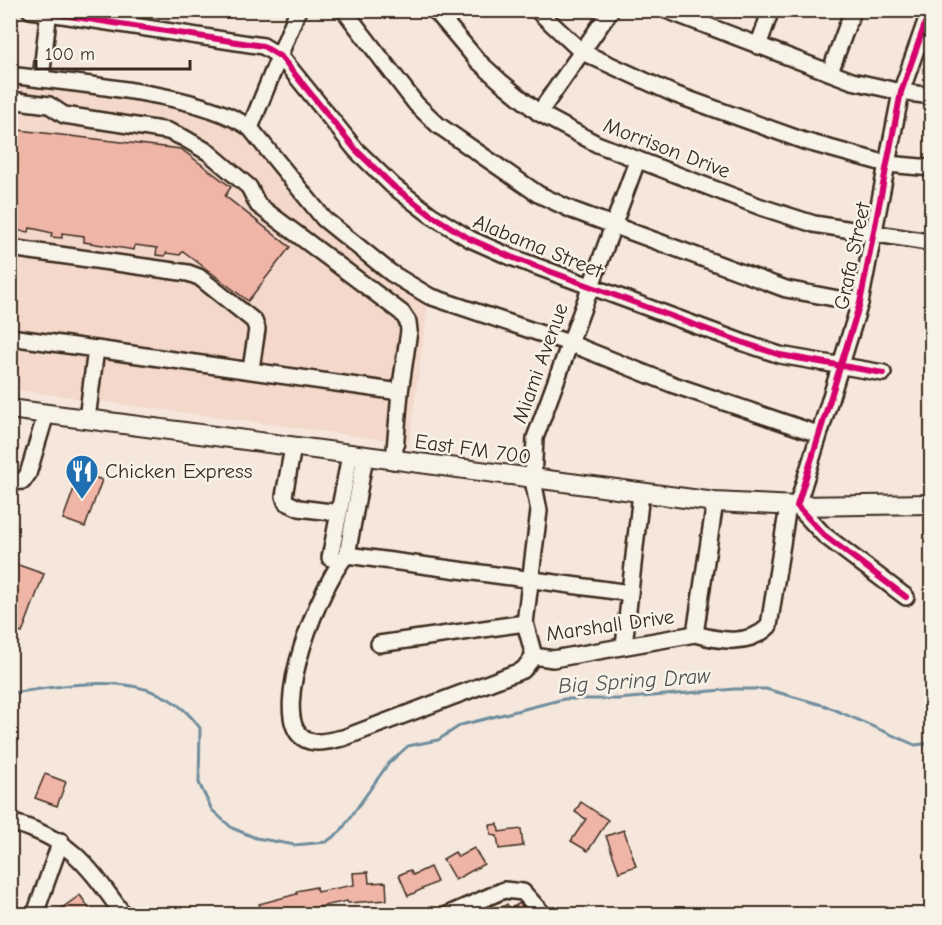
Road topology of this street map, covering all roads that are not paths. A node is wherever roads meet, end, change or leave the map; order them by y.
1 (30, 10) edge
2 (298, 10) edge
3 (344, 10) edge
4 (435, 10) edge
5 (537, 10) edge
6 (611, 10) edge
7 (666, 10) edge
8 (771, 10) edge
9 (853, 10) edge
10 (930, 10) edge
11 (49, 12) edge
12 (685, 14) edge
13 (758, 46) junction
14 (582, 52) junction
15 (280, 57) junction
16 (830, 72) junction
17 (10, 75) edge
18 (41, 79) junction
19 (901, 92) junction
20 (932, 96) edge
21 (10, 100) edge
22 (539, 113) junction
23 (250, 128) junction
24 (637, 161) junction
25 (887, 164) junction
26 (932, 168) edge
27 (613, 226) junction
28 (875, 234) junction
29 (928, 242) dead end
30 (10, 248) edge
31 (590, 286) junction
32 (860, 303) junction
33 (10, 337) edge
34 (569, 343) junction
35 (96, 349) junction
36 (842, 366) junction
37 (251, 369) junction
38 (883, 373) dead end
39 (400, 392) junction
40 (10, 409) edge
41 (46, 414) junction
42 (87, 419) junction
43 (818, 434) junction
44 (293, 447) junction
45 (357, 456) junction
46 (394, 461) junction
47 (533, 480) junction
48 (10, 482) edge
49 (641, 493) junction
50 (715, 502) junction
51 (932, 504) edge
52 (792, 506) junction
53 (339, 513) junction
54 (347, 555) junction
55 (330, 558) dead end
56 (530, 579) junction
57 (630, 592) junction
58 (906, 597) dead end
59 (525, 623) junction
60 (695, 634) junction
61 (379, 644) dead end
62 (624, 646) junction
63 (534, 656) junction
64 (10, 822) edge
65 (61, 841) junction
66 (35, 915) edge
67 (123, 915) edge
68 (449, 915) edge
69 (543, 915) edge

1 - 11 street, Alabama Street
2 - 15 street
3 - 27 street
4 - 22 street, Morrison Drive
5 - 14 street
6 - 14 street
7 - 12 street
8 - 13 street
9 - 16 street
10 - 19 street, Grafa Street
11 - 15 street, Alabama Street
11 - 18 street
12 - 13 street
13 - 16 street
14 - 22 street
14 - 25 street
15 - 23 street
15 - 31 street, Alabama Street
16 - 19 street
17 - 18 street
18 - 23 street
19 - 20 street
19 - 25 street, Grafa Street
21 - 39 street
22 - 24 street, Morrison Drive
23 - 34 street
24 - 27 street, Miami Avenue
24 - 28 street, Morrison Drive
25 - 26 street
25 - 28 street, Grafa Street
27 - 31 street, Miami Avenue
27 - 32 street
28 - 29 street, Morrison Drive
28 - 32 street, Grafa Street
30 - 37 street
31 - 34 street, Miami Avenue
31 - 36 street, Alabama Street
32 - 36 street, Grafa Street
33 - 35 street
34 - 43 street
34 - 47 street, Miami Avenue
35 - 37 street
35 - 42 street
36 - 38 street, Alabama Street
36 - 43 street, Grafa Street
37 - 39 street
39 - 46 street
40 - 41 main road, East FM 700
41 - 42 main road, East FM 700
41 - 48 street
42 - 44 main road, East FM 700
43 - 52 street, Grafa Street
44 - 45 main road, East FM 700
44 - 53 street
45 - 46 main road, East FM 700
45 - 53 street
45 - 54 street
46 - 47 main road, East FM 700
47 - 49 main road, East FM 700
47 - 56 street, Miami Avenue
49 - 50 main road, East FM 700
49 - 57 street
50 - 52 main road, East FM 700
50 - 60 street
51 - 52 main road, East FM 700
52 - 58 street
52 - 60 street, Marshall Drive
53 - 55 street
54 - 56 street
54 - 63 street
56 - 57 street
56 - 59 street, Miami Avenue
57 - 62 street
59 - 61 street, Marshall Drive
59 - 63 street, Marshall Drive
60 - 62 street, Marshall Drive
62 - 63 street, Marshall Drive
64 - 65 street
65 - 66 street
65 - 67 street
68 - 69 street

